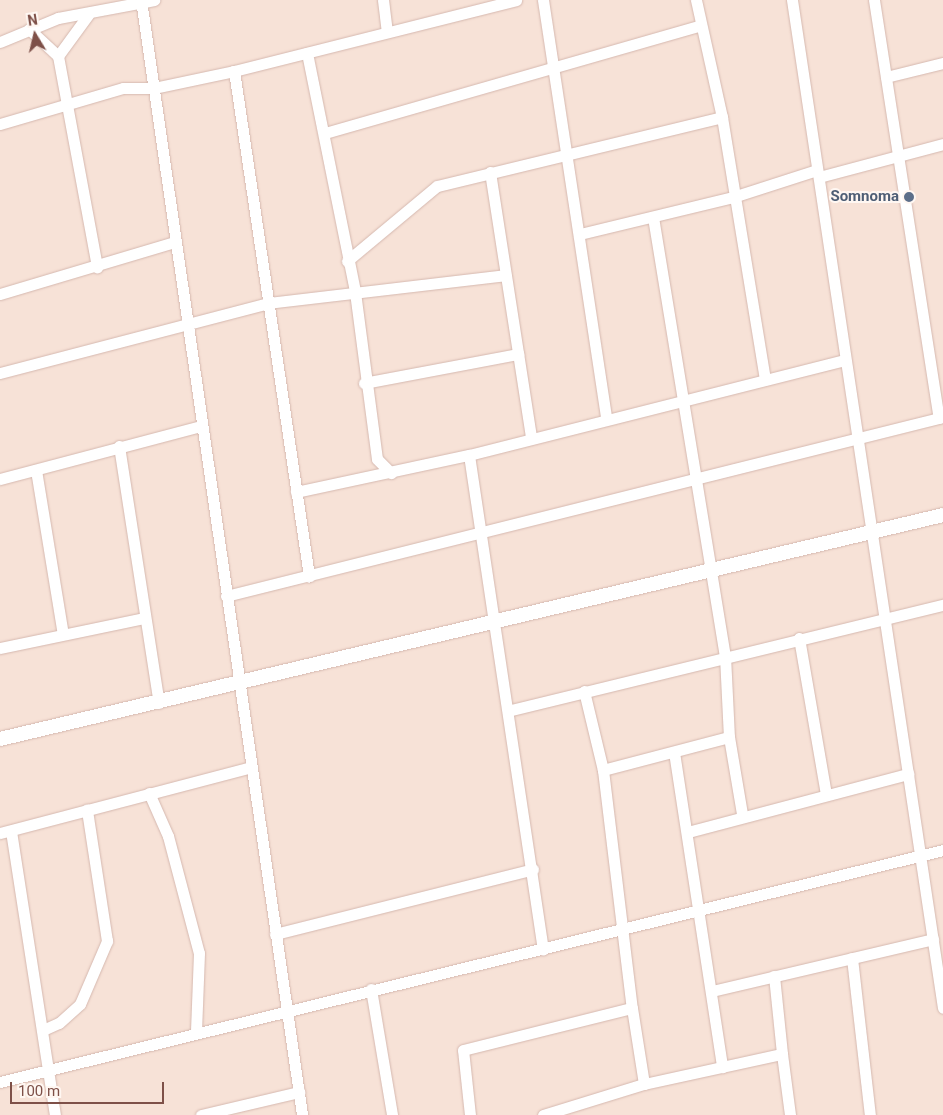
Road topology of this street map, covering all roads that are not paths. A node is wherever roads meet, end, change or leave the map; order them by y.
1 (154, 0) edge
2 (383, 0) edge
3 (516, 0) edge
4 (542, 0) edge
5 (696, 0) edge
6 (792, 0) edge
7 (874, 0) edge
8 (141, 1) edge
9 (88, 15) junction
10 (701, 25) junction
11 (29, 29) junction
12 (387, 32) junction
13 (0, 42) edge
14 (307, 53) junction
15 (58, 56) junction
16 (943, 63) edge
17 (556, 69) junction
18 (234, 71) junction
19 (886, 78) junction
20 (154, 88) junction
21 (65, 102) junction
22 (722, 117) junction
23 (0, 124) edge
24 (324, 133) junction
25 (943, 144) edge
26 (569, 152) junction
27 (897, 156) junction
28 (490, 172) junction
29 (818, 174) junction
30 (733, 197) junction
31 (653, 217) junction
32 (580, 234) junction
33 (174, 242) junction
34 (347, 261) junction
35 (97, 267) junction
36 (506, 274) junction
37 (355, 292) junction
38 (0, 294) edge
39 (268, 303) junction
40 (186, 326) junction
41 (518, 354) junction
42 (845, 360) junction
43 (0, 373) edge
44 (765, 379) junction
45 (364, 383) junction
46 (681, 400) junction
47 (941, 417) edge
48 (606, 418) junction
49 (201, 426) junction
50 (531, 436) junction
51 (858, 442) junction
52 (119, 446) junction
53 (469, 455) junction
54 (36, 470) junction
55 (391, 473) junction
56 (0, 479) edge
57 (695, 481) junction
58 (296, 492) junction
59 (943, 515) edge
60 (478, 533) junction
61 (872, 533) junction
62 (710, 571) junction
63 (309, 576) junction
64 (226, 596) junction
65 (943, 605) edge
66 (143, 618) junction
67 (885, 619) junction
68 (494, 623) junction
69 (63, 634) junction
70 (799, 638) junction
71 (0, 648) edge
72 (725, 656) junction
73 (239, 684) junction
74 (584, 691) junction
75 (159, 703) junction
76 (511, 710) junction
77 (730, 737) junction
78 (0, 739) edge
79 (674, 752) junction
80 (251, 767) junction
81 (603, 770) junction
82 (908, 774) junction
83 (149, 793) junction
84 (826, 794) junction
85 (87, 810) junction
86 (742, 814) junction
87 (6, 832) edge
88 (688, 832) junction
89 (943, 850) edge
90 (920, 856) junction
91 (533, 869) junction
92 (702, 911) junction
93 (622, 930) junction
94 (275, 934) junction
95 (932, 939) junction
96 (544, 949) junction
97 (852, 958) junction
98 (774, 976) junction
99 (371, 989) junction
100 (712, 991) junction
101 (632, 1008) junction
102 (943, 1008) edge
103 (287, 1012) junction
104 (43, 1030) junction
105 (196, 1032) junction
106 (782, 1054) junction
107 (47, 1068) junction
108 (722, 1068) junction
109 (0, 1082) edge
110 (644, 1084) junction
111 (299, 1092) junction
112 (55, 1115) edge
113 (201, 1115) edge
114 (302, 1115) edge
115 (392, 1115) edge
116 (470, 1115) edge
117 (543, 1115) edge
118 (790, 1115) edge
119 (870, 1115) edge

1 - 8 street
2 - 12 street
3 - 12 street
4 - 17 street
5 - 10 street
6 - 29 street
7 - 19 street
8 - 9 street
8 - 20 street
9 - 11 street
9 - 15 street
10 - 17 street
10 - 22 street
11 - 13 street
11 - 15 street
12 - 14 street
14 - 18 street
14 - 24 street
15 - 21 street
16 - 19 street
17 - 24 street
17 - 26 street
18 - 20 street
18 - 39 street
19 - 27 street
20 - 21 street
20 - 33 street
21 - 23 street
21 - 35 street
22 - 26 street
22 - 30 street
24 - 34 street
25 - 27 street
26 - 28 street
26 - 32 street
27 - 29 street
27 - 47 street
28 - 34 street
28 - 36 street
29 - 30 street
29 - 42 street
30 - 31 street
30 - 44 street
31 - 32 street
31 - 46 street
32 - 48 street
33 - 35 street
33 - 40 street
34 - 37 street
35 - 38 street
36 - 37 street
36 - 41 street
37 - 39 street
37 - 45 street
39 - 40 street
39 - 58 street
40 - 43 street
40 - 49 street
41 - 45 street
41 - 50 street
42 - 44 street
42 - 51 street
44 - 46 street
45 - 55 street
46 - 48 street
46 - 57 street
47 - 51 street
48 - 50 street
49 - 52 street
49 - 64 street
50 - 53 street
51 - 57 street
51 - 61 street
52 - 54 street
52 - 66 street
53 - 55 street
53 - 60 street
54 - 56 street
54 - 69 street
55 - 58 street
57 - 60 street
57 - 62 street
58 - 63 street
59 - 61 street
60 - 63 street
60 - 68 street
61 - 62 street
61 - 67 street
62 - 68 street
62 - 72 street
63 - 64 street
64 - 73 street
65 - 67 street
66 - 69 street
66 - 75 street
67 - 70 street
67 - 82 street
68 - 73 street
68 - 76 street
69 - 71 street
70 - 72 street
70 - 84 street
72 - 74 street
72 - 77 street
73 - 75 street
73 - 80 street
74 - 76 street
74 - 81 street
75 - 78 street
76 - 91 street
77 - 79 street
77 - 86 street
79 - 81 street
79 - 88 street
80 - 83 street
80 - 94 street
81 - 93 street
82 - 84 street
82 - 90 street
83 - 85 street
83 - 105 street
84 - 86 street
85 - 87 street
85 - 104 street
86 - 88 street
87 - 104 street
88 - 92 street
89 - 90 street
90 - 92 street
90 - 95 street
91 - 94 street
91 - 96 street
92 - 93 street
92 - 100 street
93 - 96 street
93 - 101 street
94 - 103 street
95 - 97 street
95 - 102 street
96 - 99 street
97 - 98 street
97 - 119 street
98 - 100 street
98 - 106 street
99 - 103 street
99 - 115 street
100 - 108 street
101 - 110 street
101 - 116 street
103 - 105 street
103 - 111 street
104 - 107 street
105 - 107 street
106 - 108 street
106 - 118 street
107 - 109 street
107 - 112 street
108 - 110 street
110 - 117 street
111 - 113 street
111 - 114 street

